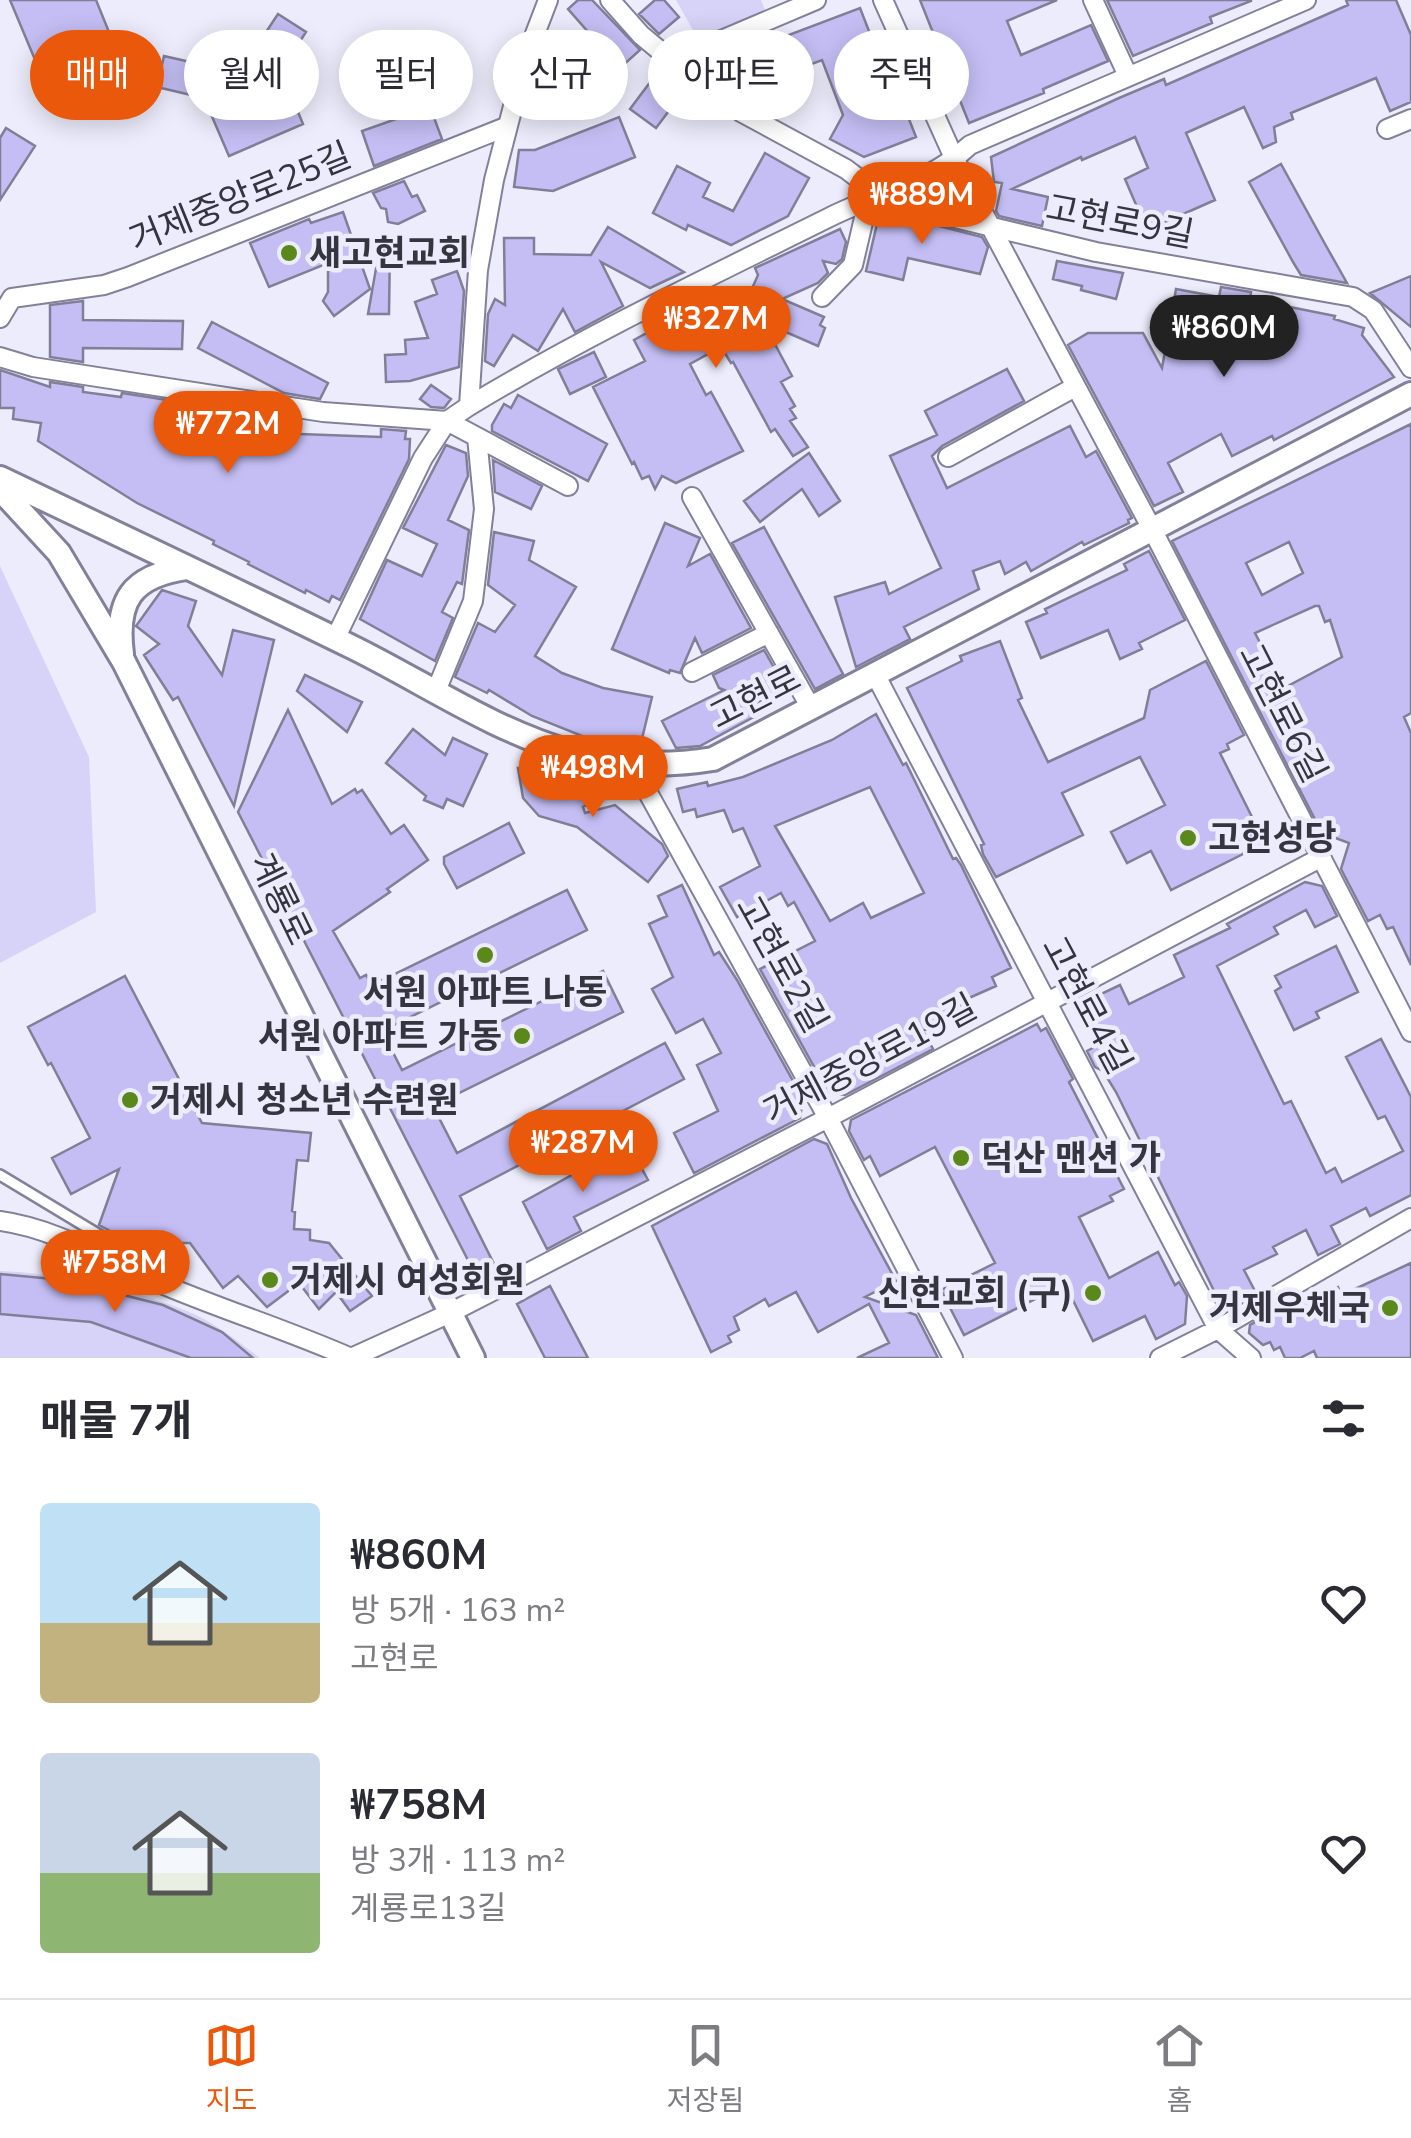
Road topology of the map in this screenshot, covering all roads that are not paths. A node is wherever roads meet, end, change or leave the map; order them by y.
1 (548, 0) edge
2 (610, 0) edge
3 (816, 0) edge
4 (883, 0) edge
5 (1093, 0) edge
6 (1293, 2) edge
7 (745, 30) edge
8 (648, 41) edge
9 (1128, 76) junction
10 (1411, 119) edge
11 (755, 120) edge
12 (508, 126) junction
13 (1386, 129) dead end
14 (955, 160) junction
15 (875, 198) junction
16 (991, 229) junction
17 (822, 297) dead end
18 (0, 318) edge
19 (0, 357) edge
20 (1411, 368) edge
21 (1076, 387) junction
22 (1411, 394) edge
23 (468, 406) junction
24 (447, 421) junction
25 (477, 437) junction
26 (948, 457) dead end
27 (0, 478) edge
28 (568, 486) dead end
29 (0, 490) edge
30 (692, 498) dead end
31 (1152, 529) junction
32 (186, 568) junction
33 (769, 633) junction
34 (335, 639) junction
35 (124, 662) junction
36 (692, 672) dead end
37 (875, 674) junction
38 (436, 691) junction
39 (811, 708) junction
40 (632, 764) junction
41 (1320, 858) junction
42 (1049, 1002) junction
43 (1411, 1032) edge
44 (828, 1118) junction
45 (0, 1175) edge
46 (1411, 1218) edge
47 (0, 1221) edge
48 (165, 1286) junction
49 (448, 1314) junction
50 (1218, 1328) junction
51 (351, 1358) edge
52 (472, 1358) edge
53 (953, 1358) edge
54 (1160, 1358) edge
55 (1251, 1358) edge

1 - 12 street
2 - 8 street, 고현로9길
3 - 7 street
4 - 14 street, 고현로6길
5 - 9 street
6 - 9 street
9 - 14 street
10 - 13 street
11 - 15 street, 고현로9길
12 - 18 street, 거제중앙로25길
12 - 23 street
14 - 15 street
14 - 16 street, 고현로6길
15 - 16 street, 고현로9길
15 - 17 street
15 - 23 street
16 - 20 street, 고현로9길
16 - 21 street, 고현로6길
19 - 24 street
21 - 26 street
21 - 31 street, 고현로6길
22 - 31 street, 고현로
23 - 24 street
24 - 25 street
24 - 34 street
25 - 28 street
25 - 38 street
27 - 32 street, 고현로
29 - 35 street, 계룡로
30 - 33 street
31 - 37 street, 고현로
31 - 41 street, 고현로6길
32 - 34 street, 고현로
32 - 35 street
33 - 36 street
33 - 39 street
34 - 38 street, 고현로
35 - 49 street, 계룡로
37 - 39 street, 고현로
37 - 42 street, 고현로4길
38 - 40 street, 고현로
39 - 40 street, 고현로
40 - 44 street, 고현로2길
41 - 42 street, 거제중앙로19길
41 - 43 street, 고현로6길
42 - 44 street, 거제중앙로19길
42 - 50 street, 고현로4길
44 - 49 street, 거제중앙로19길
44 - 53 street, 고현로2길
45 - 48 lane
46 - 50 street
47 - 48 street
48 - 51 street
49 - 51 street, 거제중앙로19길
49 - 52 street, 계룡로
50 - 54 street
50 - 55 street, 고현로4길

